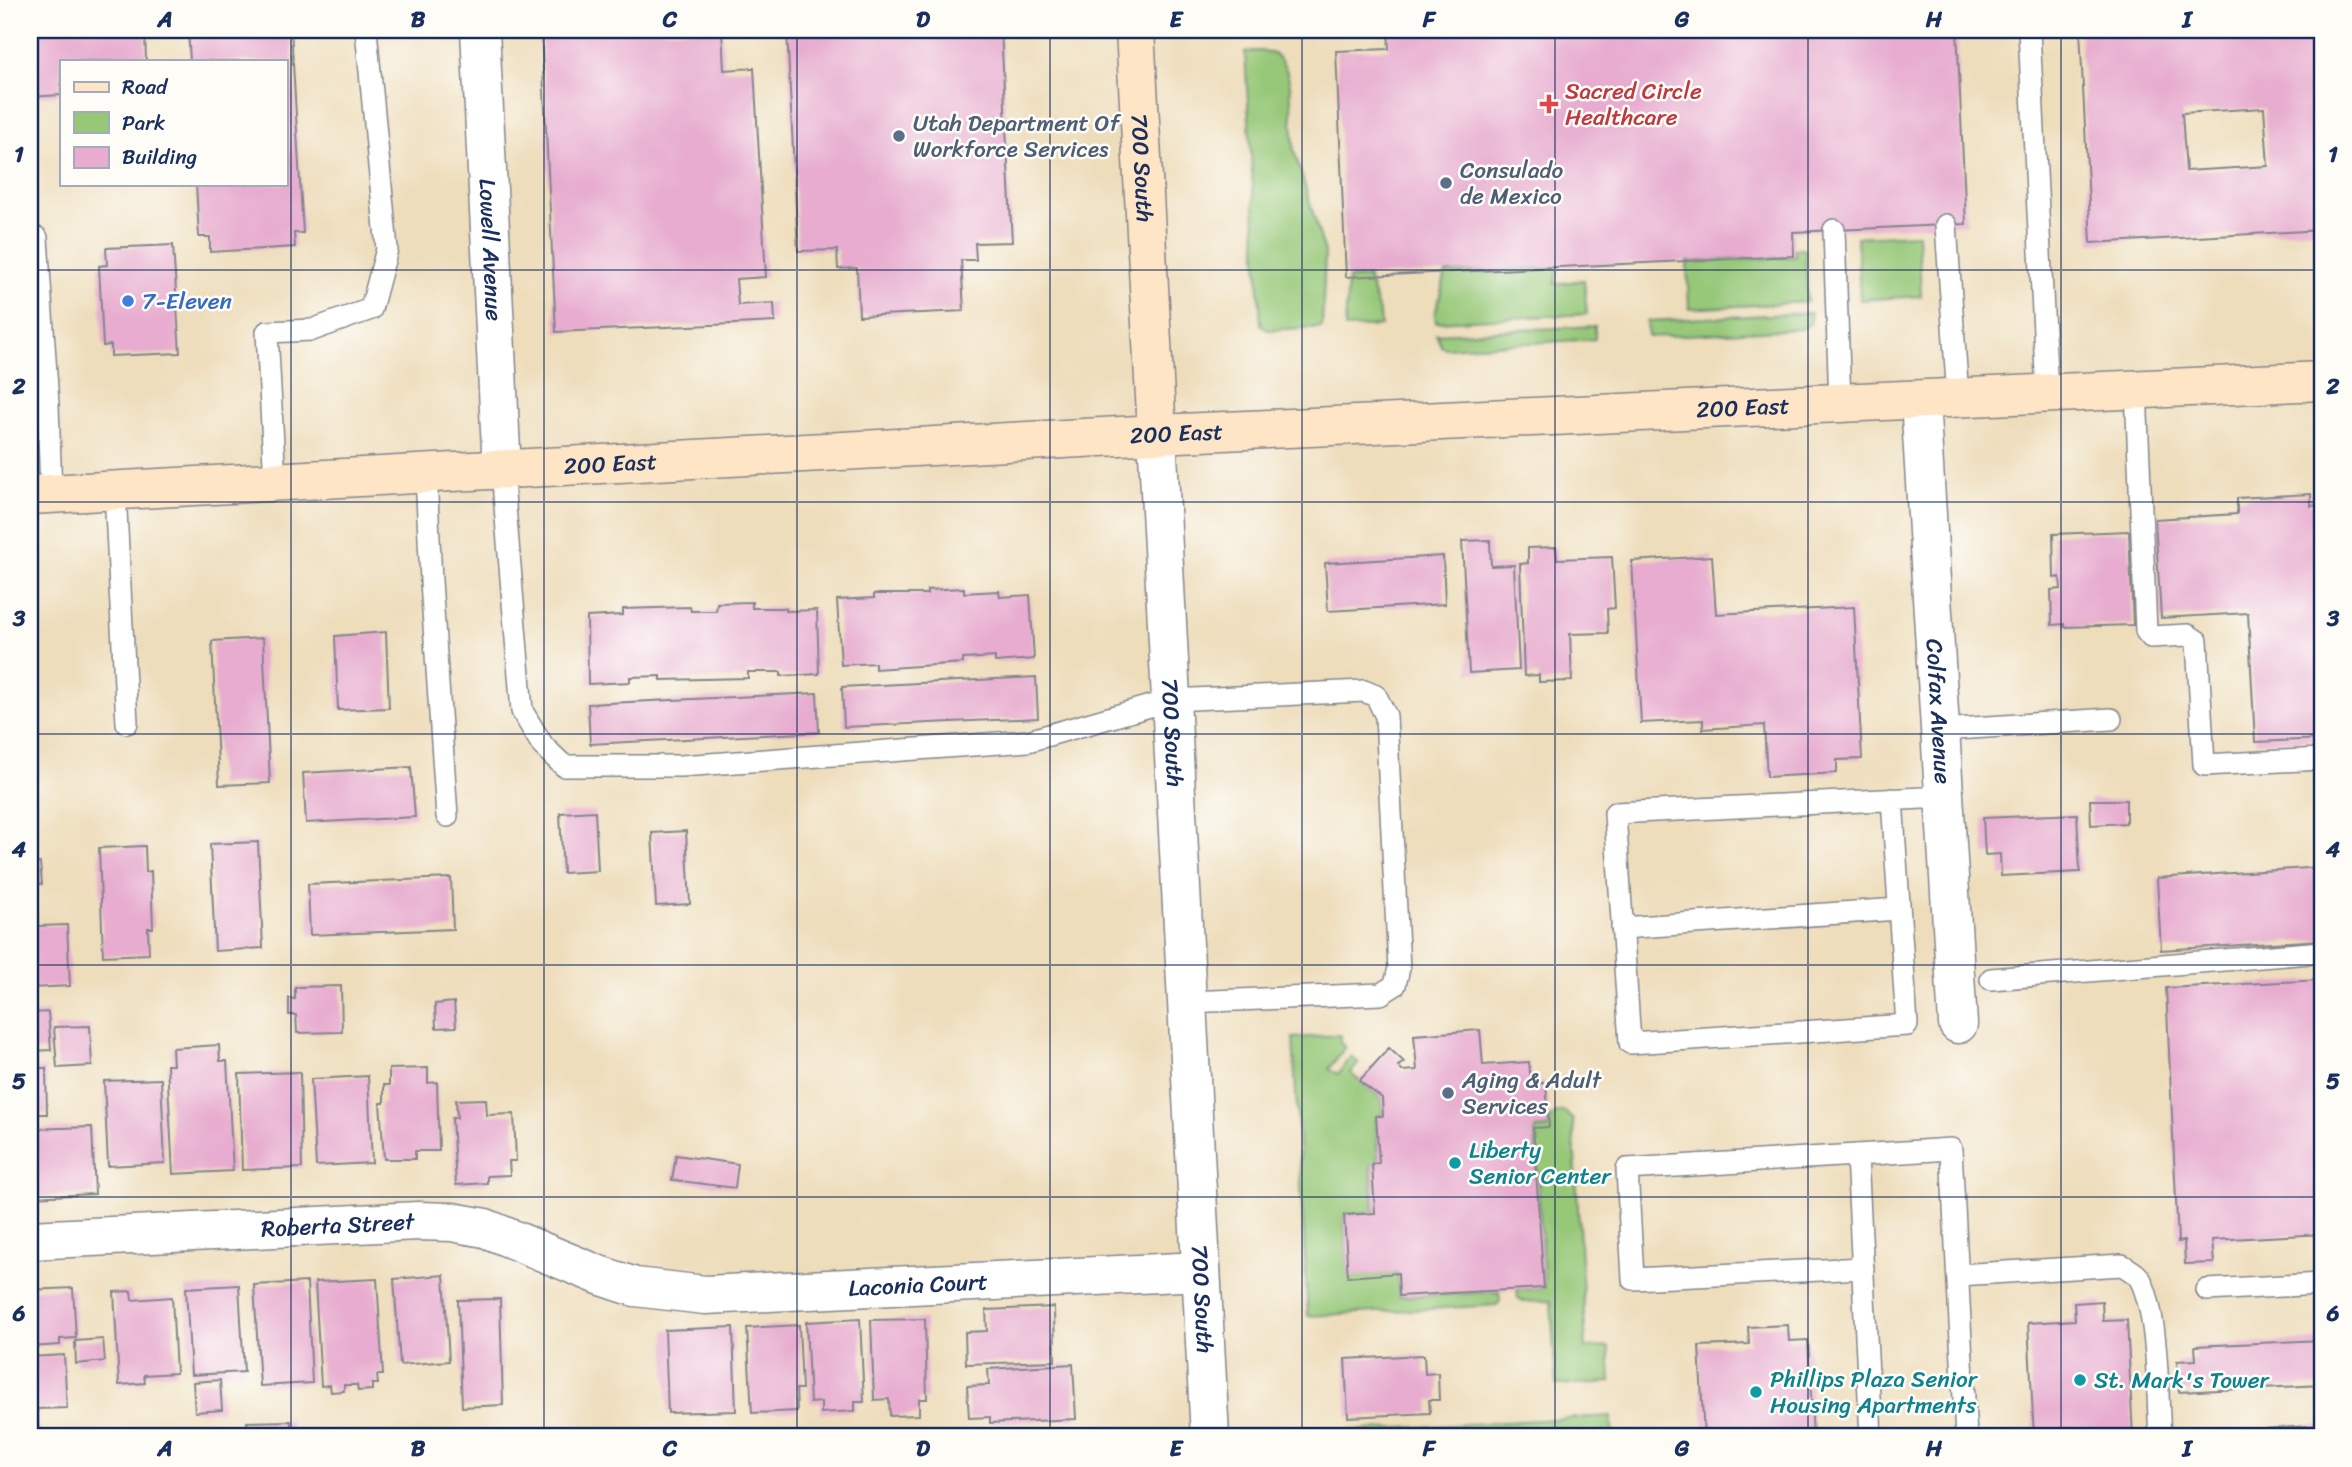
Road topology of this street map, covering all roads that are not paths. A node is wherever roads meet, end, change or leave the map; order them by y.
1 (366, 30) edge
2 (480, 30) edge
3 (1135, 30) edge
4 (2029, 30) edge
5 (1945, 225) dead end
6 (1834, 230) dead end
7 (30, 239) edge
8 (2322, 381) edge
9 (2136, 390) junction
10 (2047, 393) junction
11 (1958, 398) junction
12 (1920, 400) junction
13 (1840, 403) junction
14 (1157, 434) junction
15 (502, 470) junction
16 (426, 474) junction
17 (275, 482) junction
18 (115, 491) junction
19 (40, 495) edge
20 (1171, 700) junction
21 (2111, 719) dead end
22 (127, 723) dead end
23 (1940, 730) junction
24 (2322, 759) edge
25 (1944, 797) junction
26 (1892, 799) junction
27 (447, 816) dead end
28 (1899, 909) junction
29 (1622, 928) junction
30 (2322, 952) edge
31 (1991, 979) dead end
32 (1187, 1002) junction
33 (1958, 1024) dead end
34 (1857, 1155) junction
35 (30, 1240) edge
36 (1863, 1268) junction
37 (1201, 1271) junction
38 (1958, 1275) junction
39 (2322, 1284) edge
40 (635, 1287) joint
41 (2207, 1290) dead end
42 (1210, 1437) edge
43 (1871, 1437) edge
44 (1966, 1437) edge
45 (2160, 1437) edge

1 - 17 lane
2 - 15 street, Lowell Avenue
3 - 14 street, 700 South
4 - 10 lane
5 - 11 lane
6 - 13 lane
7 - 19 lane
8 - 9 street, 200 East
9 - 10 street, 200 East
9 - 24 lane
10 - 11 street, 200 East
11 - 12 street, 200 East
12 - 13 street, 200 East
12 - 23 street, Colfax Avenue
13 - 14 street, 200 East
14 - 15 street, 200 East
14 - 20 street, 700 South
15 - 16 street, 200 East
15 - 20 lane
16 - 17 street, 200 East
16 - 27 lane
17 - 18 street, 200 East
18 - 19 street, 200 East
18 - 22 lane
20 - 32 street, 700 South
20 - 32 lane
21 - 23 lane
23 - 25 street, Colfax Avenue
25 - 26 lane
25 - 33 street, Colfax Avenue
26 - 28 lane
26 - 29 lane
28 - 29 lane
28 - 29 lane
30 - 31 lane
32 - 37 street, 700 South
34 - 36 lane
34 - 36 lane
34 - 38 lane
35 - 40 street, Roberta Street
36 - 43 lane
37 - 40 street, Laconia Court
37 - 42 street, 700 South
38 - 44 lane
38 - 45 lane
39 - 41 lane

